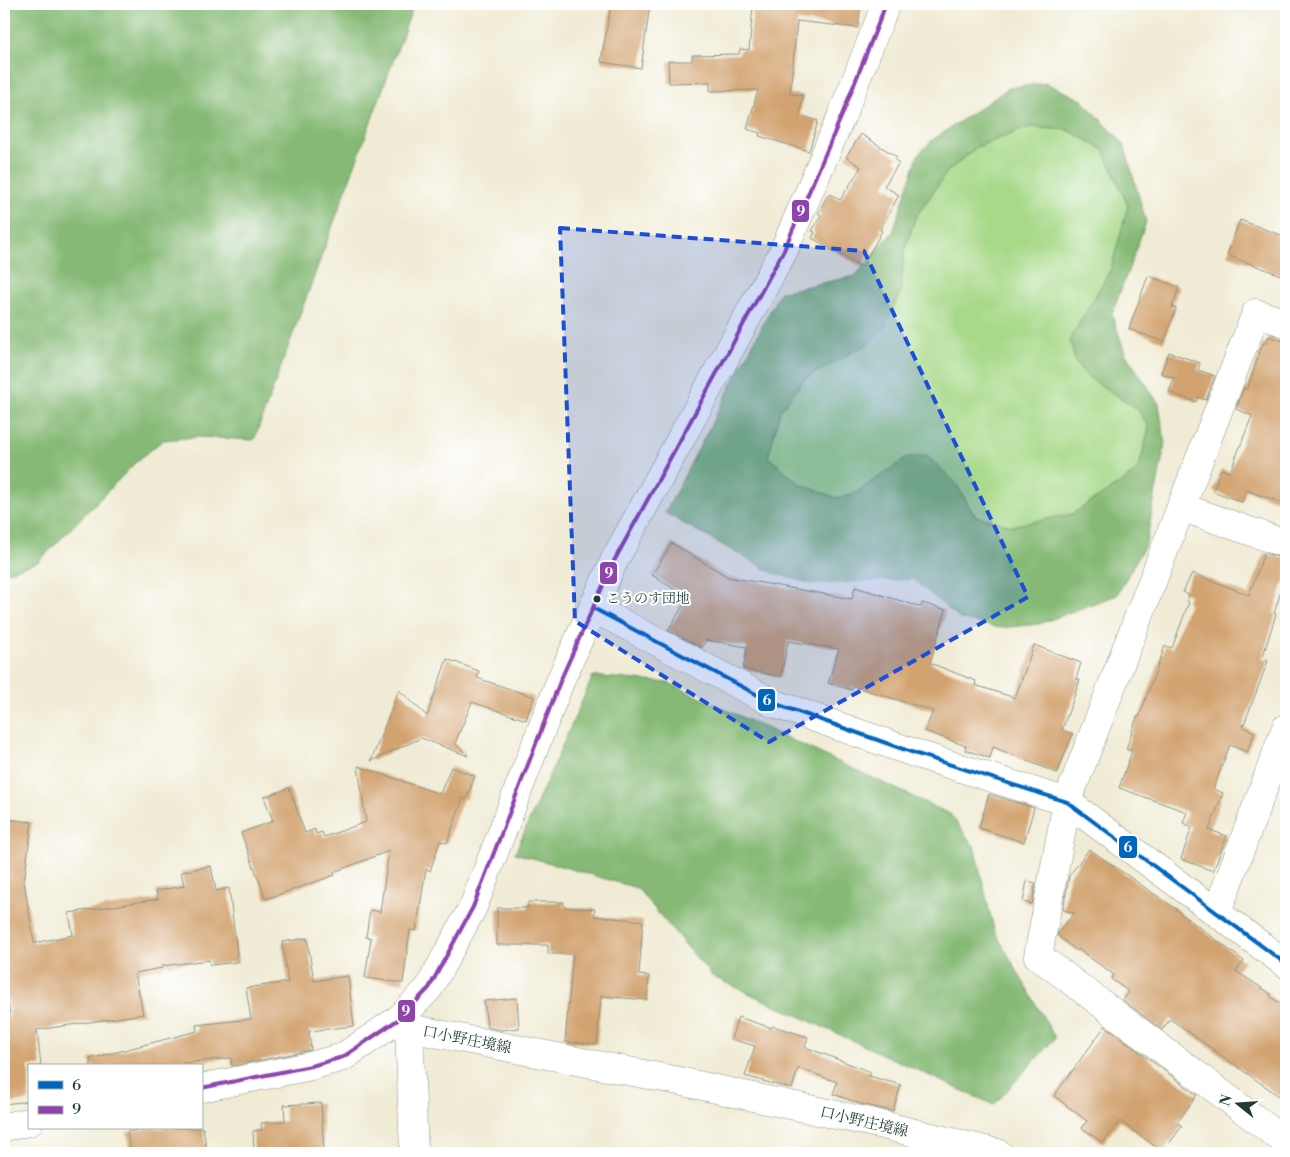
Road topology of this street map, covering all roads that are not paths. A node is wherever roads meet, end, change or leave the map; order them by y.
1 (886, 4) edge
2 (1286, 323) edge
3 (1181, 507) junction
4 (1286, 544) edge
5 (593, 608) junction
6 (1286, 728) edge
7 (1067, 802) junction
8 (1217, 912) junction
9 (1286, 964) edge
10 (404, 1024) junction
11 (202, 1088) edge
12 (28, 1122) edge
13 (4, 1127) edge
14 (1286, 1142) edge
15 (414, 1153) edge
16 (998, 1153) edge

1 - 5 street, 口小野庄境線
2 - 3 street
3 - 4 street
3 - 7 street
5 - 7 street
5 - 10 street, 口小野庄境線
6 - 8 street
7 - 8 street
7 - 14 street
8 - 9 street
10 - 11 street
10 - 15 street
10 - 16 street, 口小野庄境線
12 - 13 street

